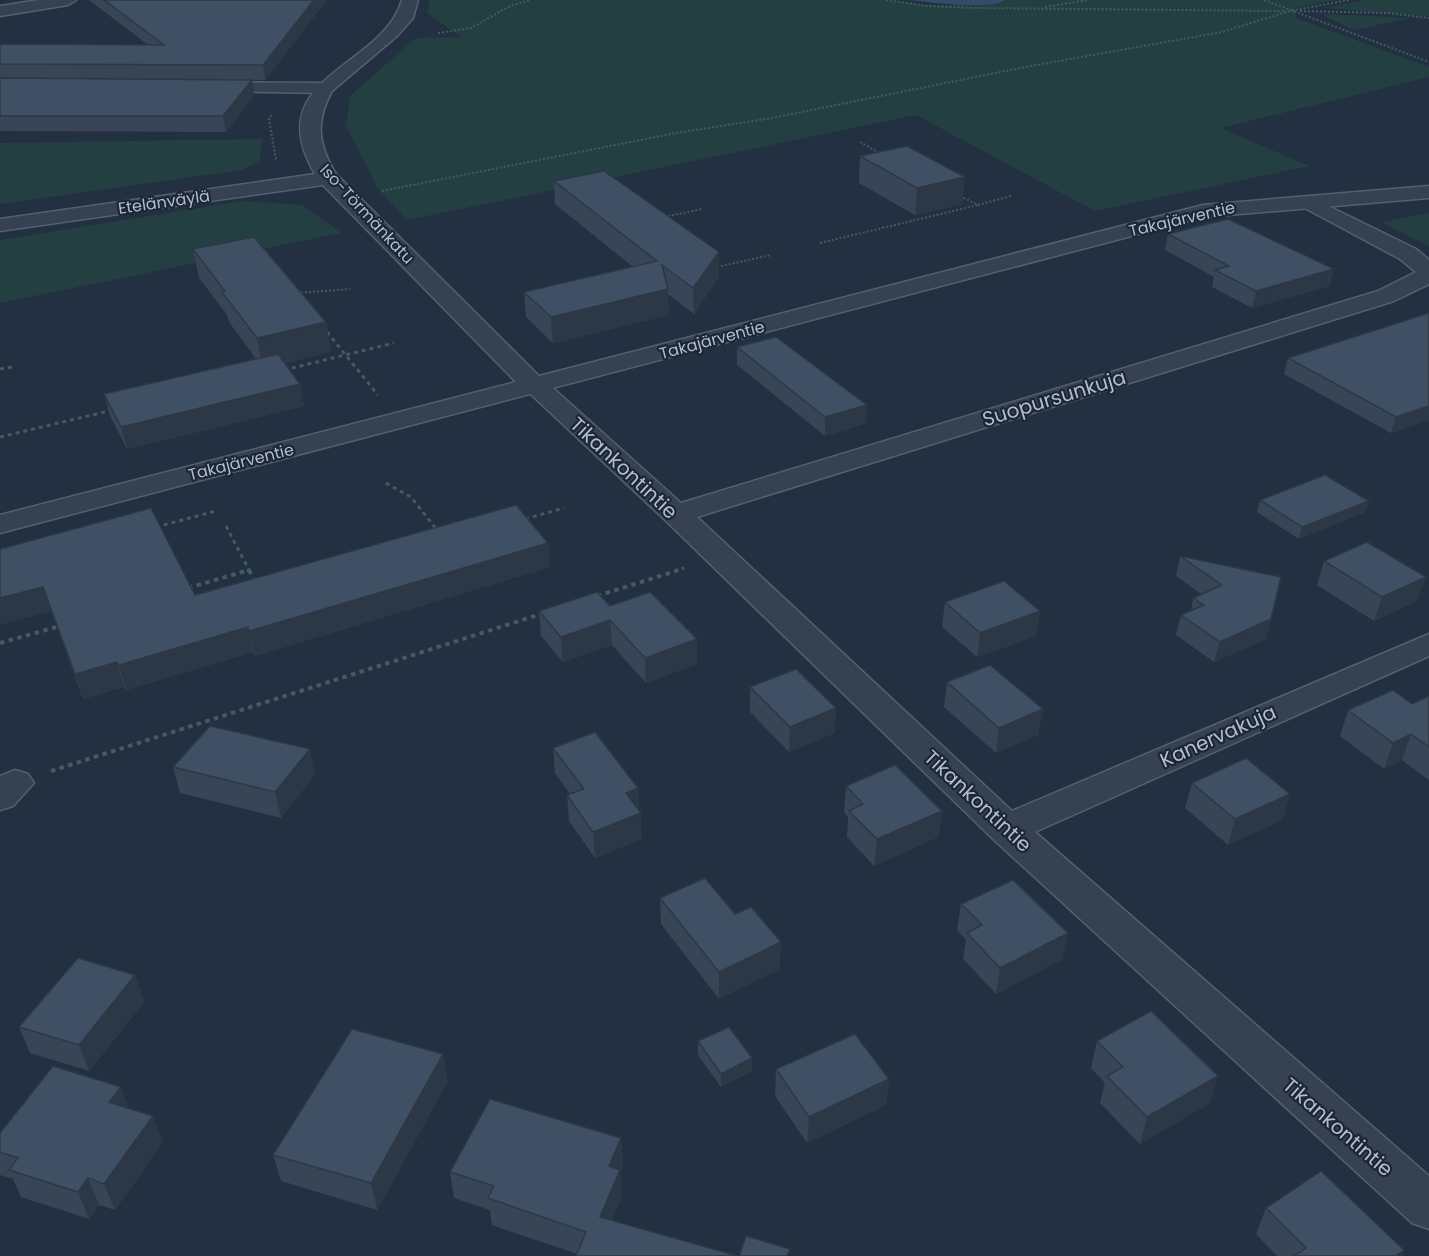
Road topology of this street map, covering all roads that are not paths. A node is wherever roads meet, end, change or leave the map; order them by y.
1 (68, 0) edge
2 (410, 0) edge
3 (0, 11) edge
4 (192, 87) edge
5 (325, 88) junction
6 (328, 178) junction
7 (1429, 192) edge
8 (1308, 202) junction
9 (0, 225) edge
10 (1429, 273) edge
11 (535, 386) junction
12 (676, 514) junction
13 (0, 524) edge
14 (1429, 644) edge
15 (1007, 829) junction
16 (1429, 1207) edge

1 - 3 street
2 - 5 street, Iso-Törmänkatu
4 - 5 street
5 - 6 street, Iso-Törmänkatu
6 - 9 street, Etelänväylä
6 - 11 street, Iso-Törmänkatu
7 - 8 street, Takajärventie
8 - 10 street, Suopursunkuja
8 - 11 street, Takajärventie
10 - 12 street, Suopursunkuja
11 - 12 street, Tikankontintie
11 - 13 street, Takajärventie
12 - 15 street, Tikankontintie
14 - 15 street, Kanervakuja
15 - 16 street, Tikankontintie

